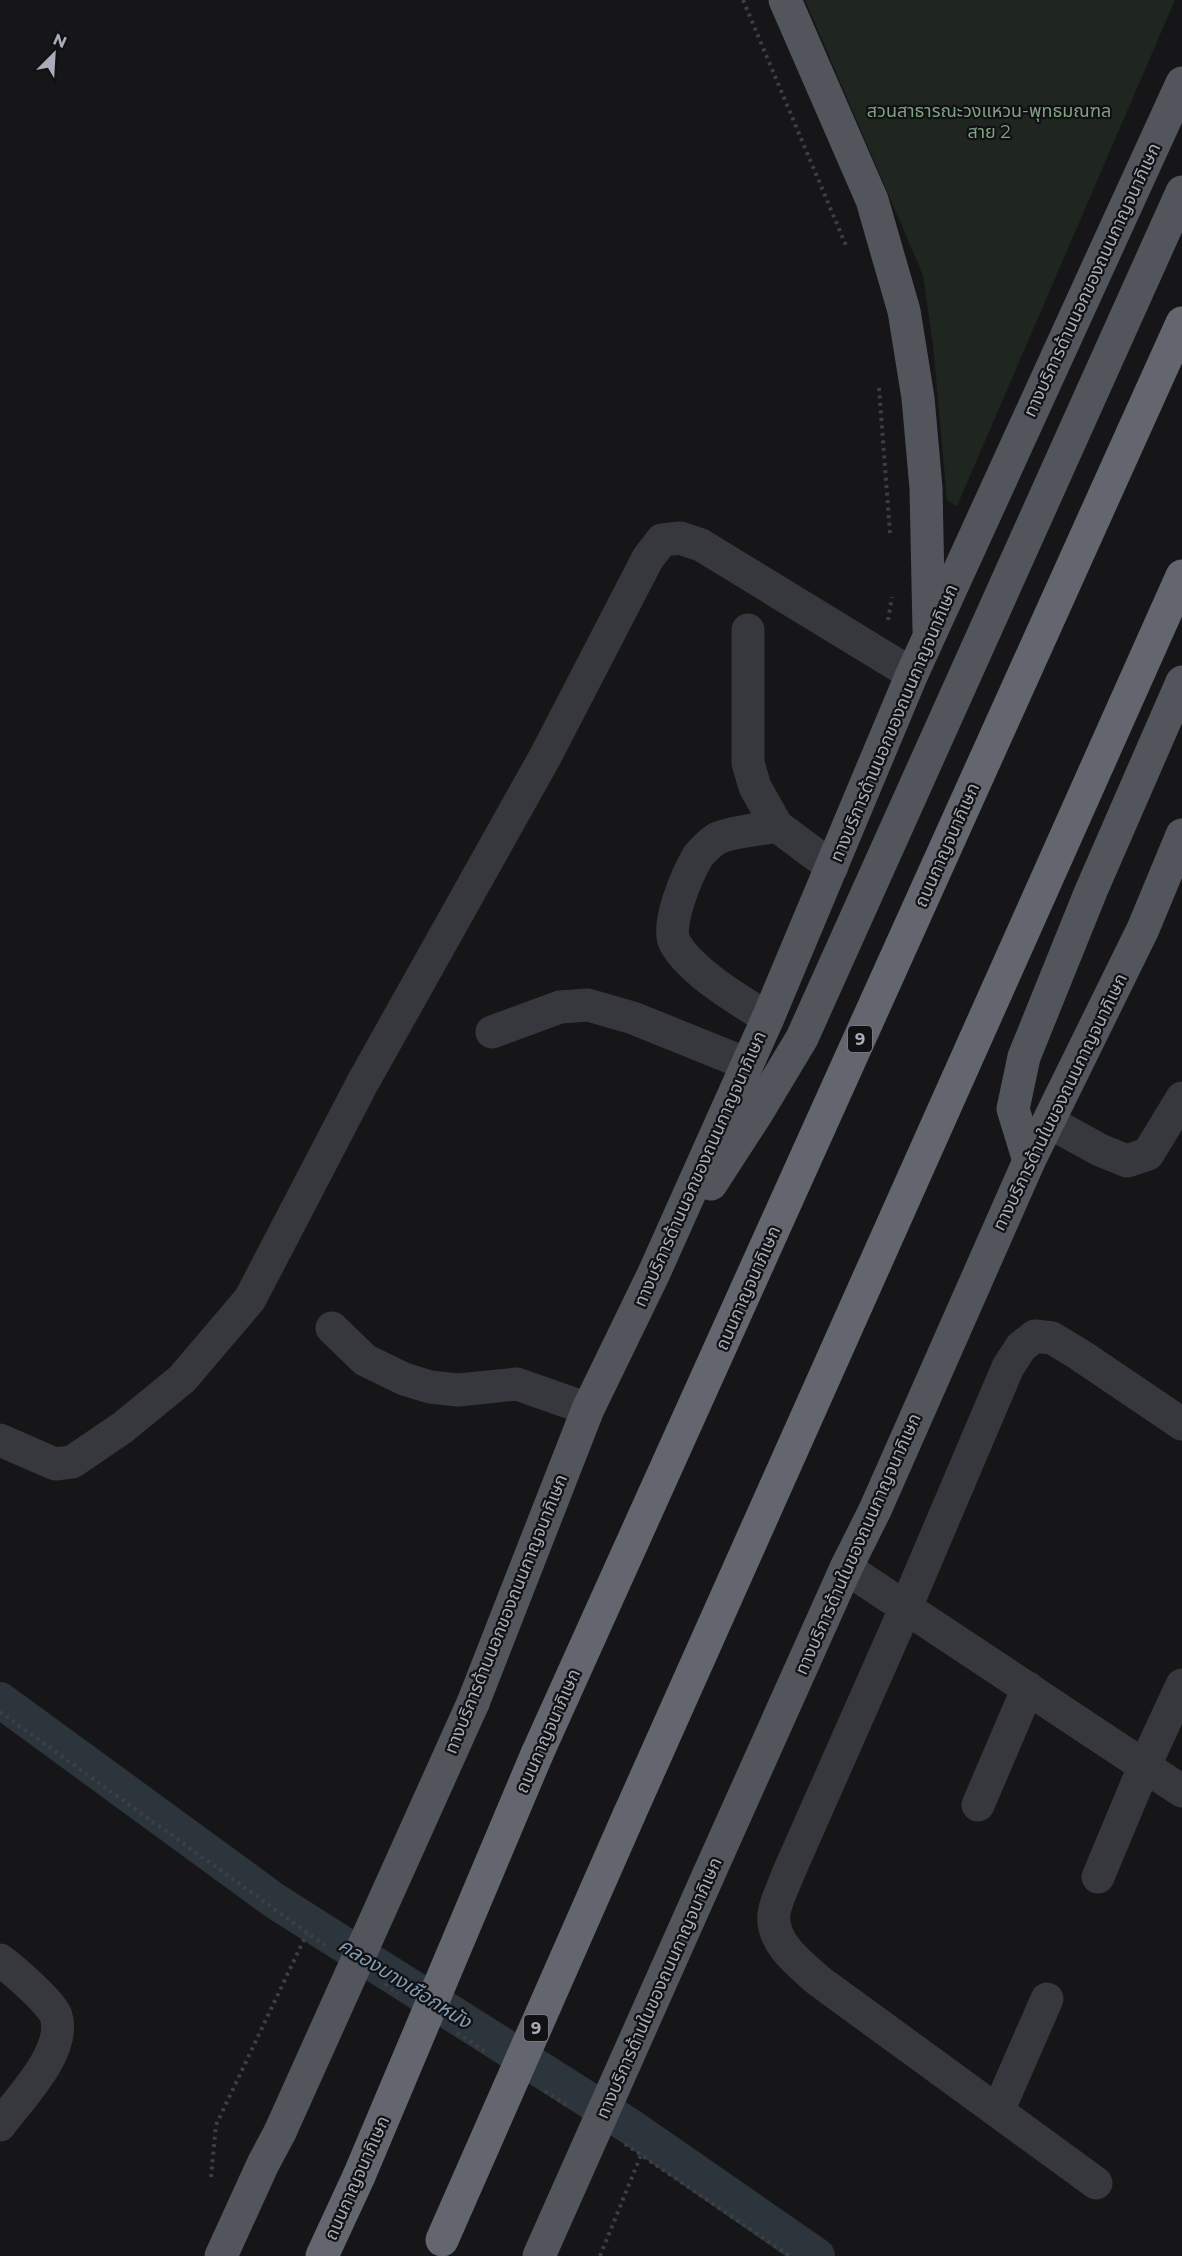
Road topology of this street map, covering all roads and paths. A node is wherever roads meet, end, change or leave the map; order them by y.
1 (743, 0) edge
2 (786, 0) edge
3 (1182, 83) edge
4 (1182, 192) edge
5 (850, 254) dead end
6 (1182, 323) edge
7 (878, 379) dead end
8 (890, 540) dead end
9 (1182, 576) edge
10 (894, 586) dead end
11 (748, 630) dead end
12 (929, 638) junction
13 (876, 652) junction
14 (912, 674) junction
15 (1182, 682) edge
16 (777, 826) junction
17 (1182, 836) edge
18 (832, 867) junction
19 (768, 1018) junction
20 (492, 1032) dead end
21 (747, 1064) junction
22 (1182, 1098) edge
23 (1049, 1122) junction
24 (1029, 1161) junction
25 (654, 1273) junction
26 (332, 1328) dead end
27 (588, 1409) junction
28 (1182, 1424) edge
29 (0, 1440) edge
30 (846, 1568) junction
31 (906, 1607) junction
32 (1182, 1685) edge
33 (1028, 1688) junction
34 (0, 1712) edge
35 (1144, 1767) junction
36 (1182, 1791) edge
37 (978, 1805) dead end
38 (1098, 1877) dead end
39 (307, 1933) junction
40 (336, 1952) dead end
41 (0, 1960) edge
42 (375, 1978) dead end
43 (405, 1998) dead end
44 (1047, 1999) dead end
45 (454, 2030) dead end
46 (493, 2057) dead end
47 (543, 2089) dead end
48 (572, 2109) dead end
49 (998, 2111) junction
50 (0, 2125) edge
51 (622, 2142) dead end
52 (641, 2155) junction
53 (210, 2177) dead end
54 (1096, 2183) dead end
55 (438, 2248) edge
56 (221, 2256) edge
57 (322, 2256) edge
58 (540, 2256) edge
59 (600, 2256) edge
60 (790, 2256) edge

1 - 5 path
2 - 12 main road
3 - 12 main road, ทางบริการด้านนอกของถนนกาญจนาภิเษก
4 - 25 main road
6 - 57 highway, ถนนกาญจนาภิเษก / 9, bridge
7 - 8 path
9 - 55 highway, 9, bridge
10 - 13 path
11 - 16 street
12 - 14 main road, ทางบริการด้านนอกของถนนกาญจนาภิเษก
13 - 14 street
13 - 29 street
14 - 18 main road, ทางบริการด้านนอกของถนนกาญจนาภิเษก
15 - 24 main road
16 - 18 street
16 - 19 street
17 - 23 main road, ทางบริการด้านในของถนนกาญจนาภิเษก
18 - 19 main road, ทางบริการด้านนอกของถนนกาญจนาภิเษก
19 - 21 main road, ทางบริการด้านนอกของถนนกาญจนาภิเษก
20 - 21 street
21 - 25 main road, ทางบริการด้านนอกของถนนกาญจนาภิเษก
22 - 23 street
23 - 24 main road, ทางบริการด้านในของถนนกาญจนาภิเษก
24 - 30 main road, ทางบริการด้านในของถนนกาญจนาภิเษก
25 - 27 main road, ทางบริการด้านนอกของถนนกาญจนาภิเษก
26 - 27 street
27 - 56 main road, ทางบริการด้านนอกของถนนกาญจนาภิเษก, bridge
28 - 31 street
30 - 31 street
30 - 58 main road, ทางบริการด้านในของถนนกาญจนาภิเษก, bridge
31 - 33 street
31 - 49 street
32 - 35 street
33 - 35 street
33 - 37 street
34 - 39 path
35 - 36 street
35 - 38 street
39 - 40 path
39 - 53 path
41 - 50 street
42 - 43 path
44 - 49 street
45 - 46 path
47 - 48 path
49 - 54 street
51 - 52 path
52 - 59 path
52 - 60 path

